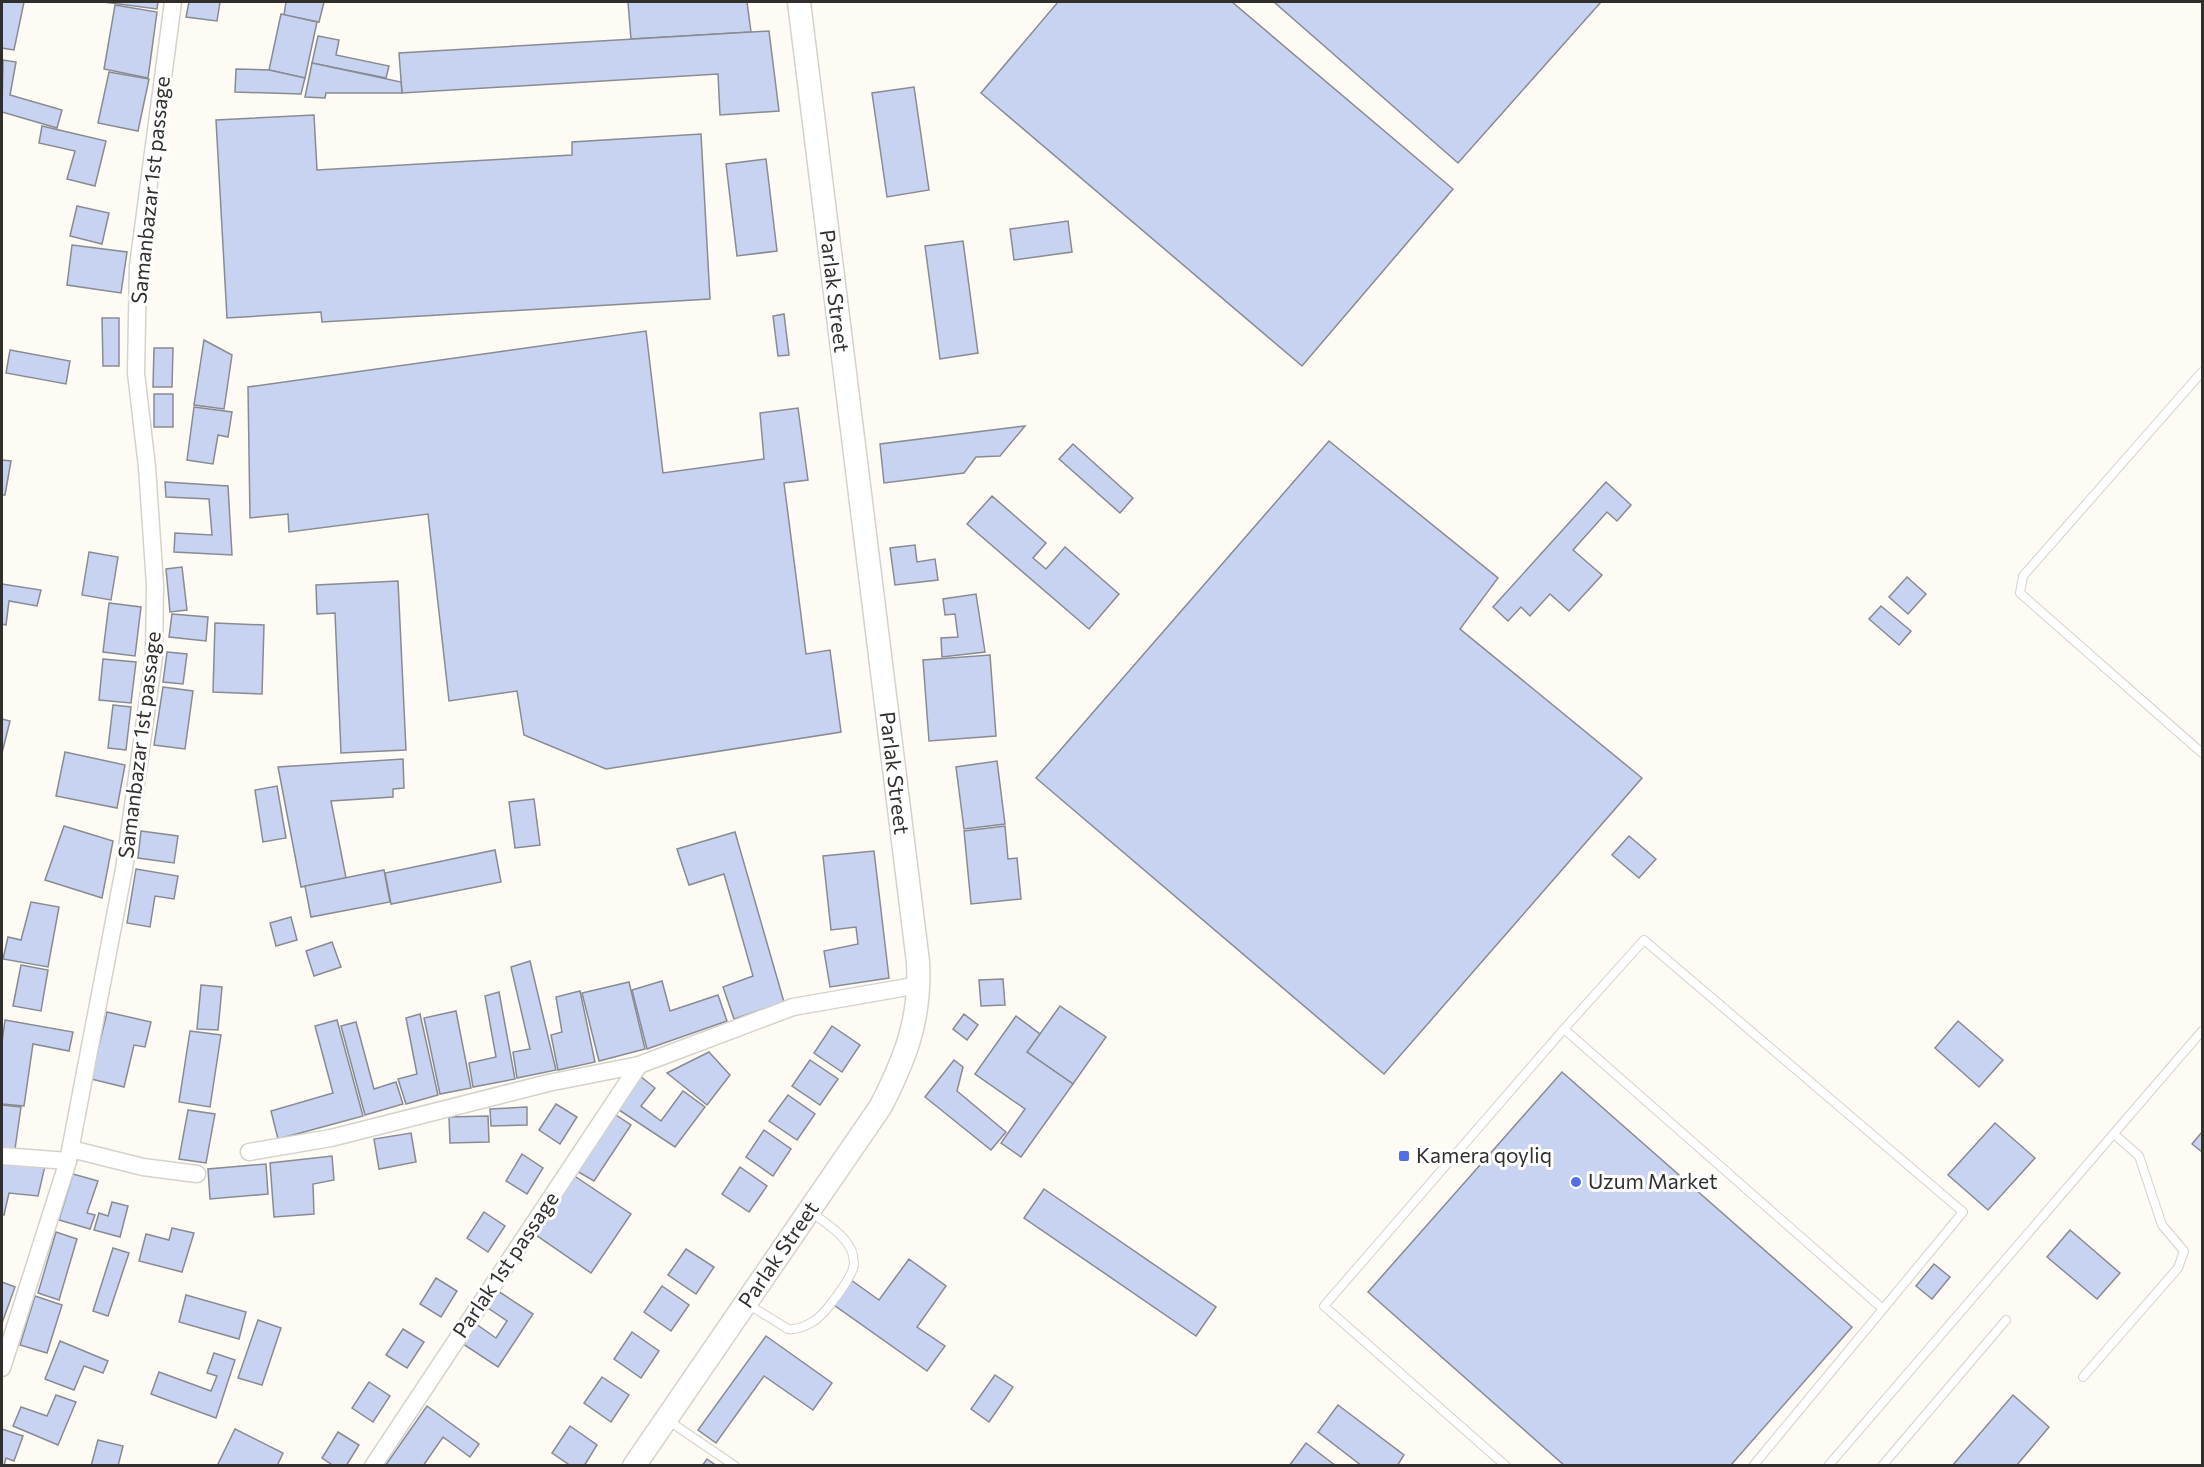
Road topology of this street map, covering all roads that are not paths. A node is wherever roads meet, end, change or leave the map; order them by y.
1 (173, 2) edge
2 (798, 2) edge
3 (2202, 372) edge
4 (2202, 753) edge
5 (919, 986) junction
6 (1564, 1029) junction
7 (2202, 1031) edge
8 (639, 1065) junction
9 (2114, 1134) junction
10 (249, 1152) dead end
11 (70, 1155) junction
12 (2, 1156) edge
13 (197, 1174) dead end
14 (809, 1210) junction
15 (746, 1303) junction
16 (1882, 1309) junction
17 (2006, 1320) dead end
18 (2, 1368) edge
19 (2083, 1377) dead end
20 (666, 1418) junction
21 (373, 1466) edge
22 (634, 1466) edge
23 (735, 1466) edge
24 (1506, 1466) edge
25 (1753, 1466) edge
26 (1828, 1466) edge
27 (1882, 1466) edge

1 - 11 street, Samanbazar 1st passage
2 - 5 main road, Parlak Street
3 - 4 lane
5 - 8 street
5 - 14 main road, Parlak Street
6 - 16 lane
6 - 16 lane
6 - 24 lane
7 - 9 lane
8 - 10 street
8 - 21 street, Parlak 1st passage
9 - 19 lane
9 - 26 lane
11 - 12 street
11 - 13 street
11 - 18 street, Samanbazar 1st passage
14 - 15 main road, Parlak Street
14 - 15 lane
15 - 20 main road, Parlak Street
16 - 25 lane
17 - 27 lane
20 - 22 main road, Parlak Street
20 - 23 lane

